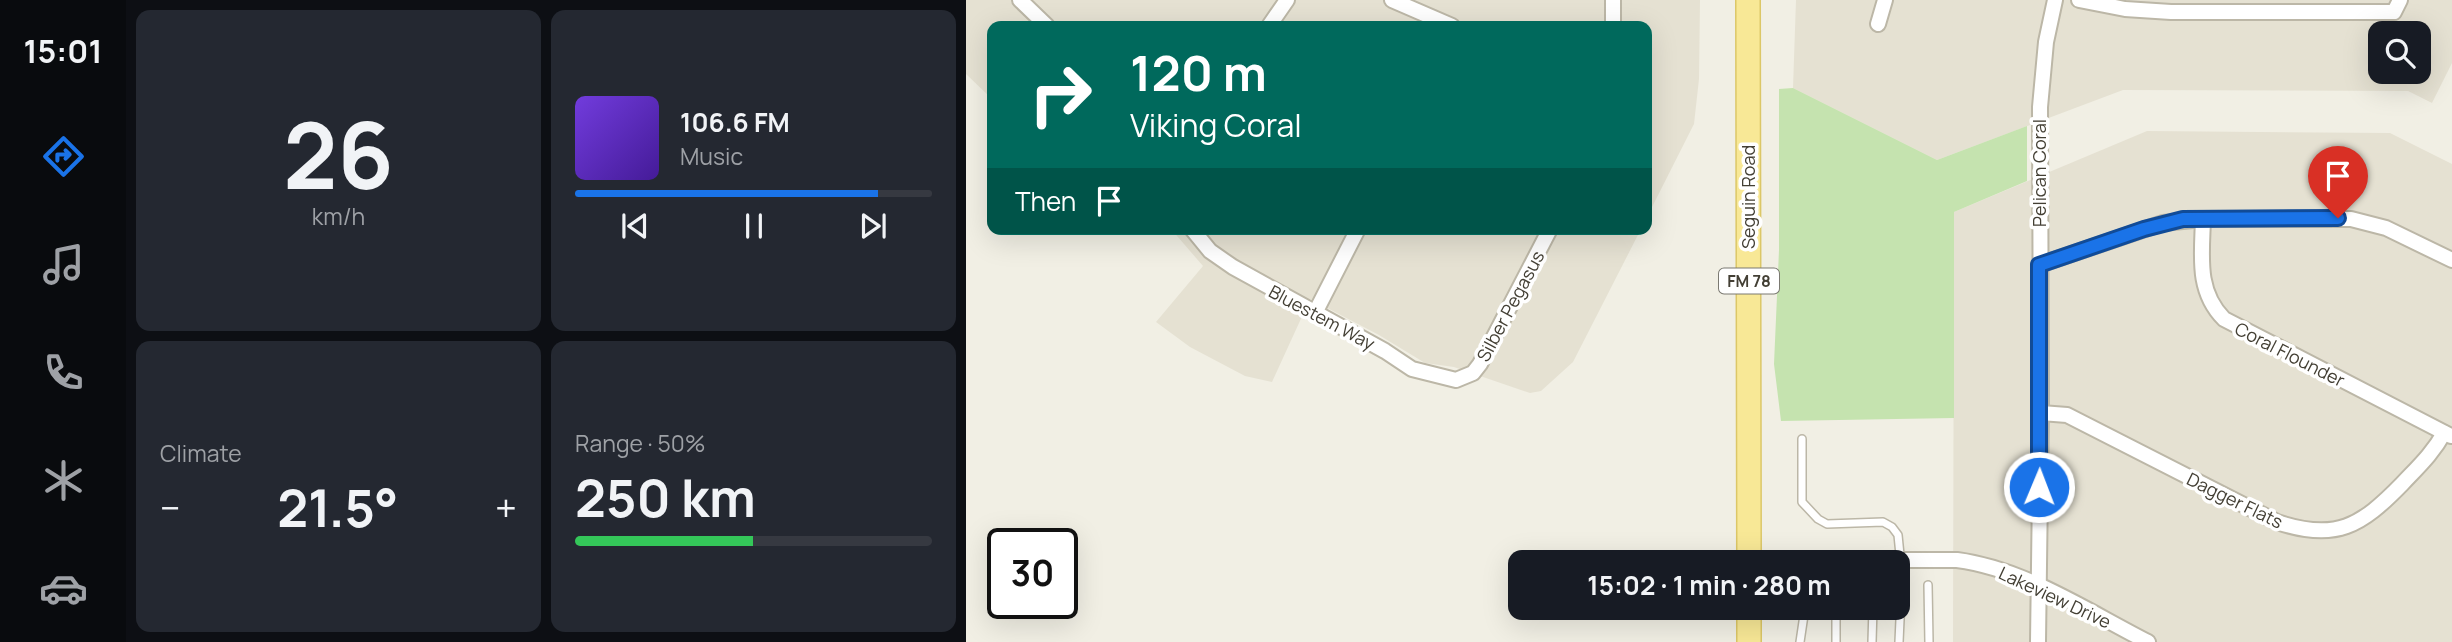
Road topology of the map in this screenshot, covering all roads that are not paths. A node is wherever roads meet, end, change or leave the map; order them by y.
1 (1287, 0) edge
2 (1392, 0) edge
3 (1613, 0) edge
4 (1748, 0) edge
5 (1885, 0) edge
6 (2055, 0) edge
7 (2079, 0) edge
8 (1025, 1) edge
9 (2231, 6) edge
10 (2397, 6) edge
11 (1043, 21) edge
12 (1272, 21) edge
13 (1440, 21) edge
14 (1613, 21) edge
15 (1878, 24) dead end
16 (2203, 219) junction
17 (1197, 235) edge
18 (1355, 235) edge
19 (1547, 235) edge
20 (2452, 260) edge
21 (2039, 265) junction
22 (1315, 313) junction
23 (1465, 378) joint
24 (2041, 413) junction
25 (2448, 435) edge
26 (1801, 439) dead end
27 (1749, 550) edge
28 (1900, 550) edge
29 (1910, 560) edge
30 (1928, 585) dead end
31 (2038, 585) junction
32 (1749, 620) edge
33 (1803, 620) edge
34 (1836, 620) edge
35 (1873, 620) edge
36 (1901, 620) edge
37 (1749, 642) edge
38 (1800, 642) edge
39 (1836, 642) edge
40 (1872, 642) edge
41 (1899, 642) edge
42 (1929, 642) edge
43 (2038, 642) edge
44 (2148, 642) edge

1 - 12 street
2 - 13 street
3 - 14 street
4 - 27 main road, Seguin Road / FM 78
5 - 15 street
6 - 21 street, Pelican Coral
7 - 9 street
8 - 11 street
9 - 10 street
16 - 20 street
16 - 21 street
16 - 25 street, Coral Flounder
17 - 22 street, Bluestem Way
18 - 22 street
19 - 23 street, Silber Pegasus
21 - 24 street, Pelican Coral
22 - 23 street, Bluestem Way
24 - 25 street, Dagger Flats
24 - 31 street, Pelican Coral
26 - 28 lane
29 - 31 street, Lakeview Drive
30 - 42 lane
31 - 43 street, Pelican Coral
31 - 44 street, Lakeview Drive
32 - 37 main road
33 - 38 lane
34 - 39 lane
35 - 40 lane
36 - 41 lane

